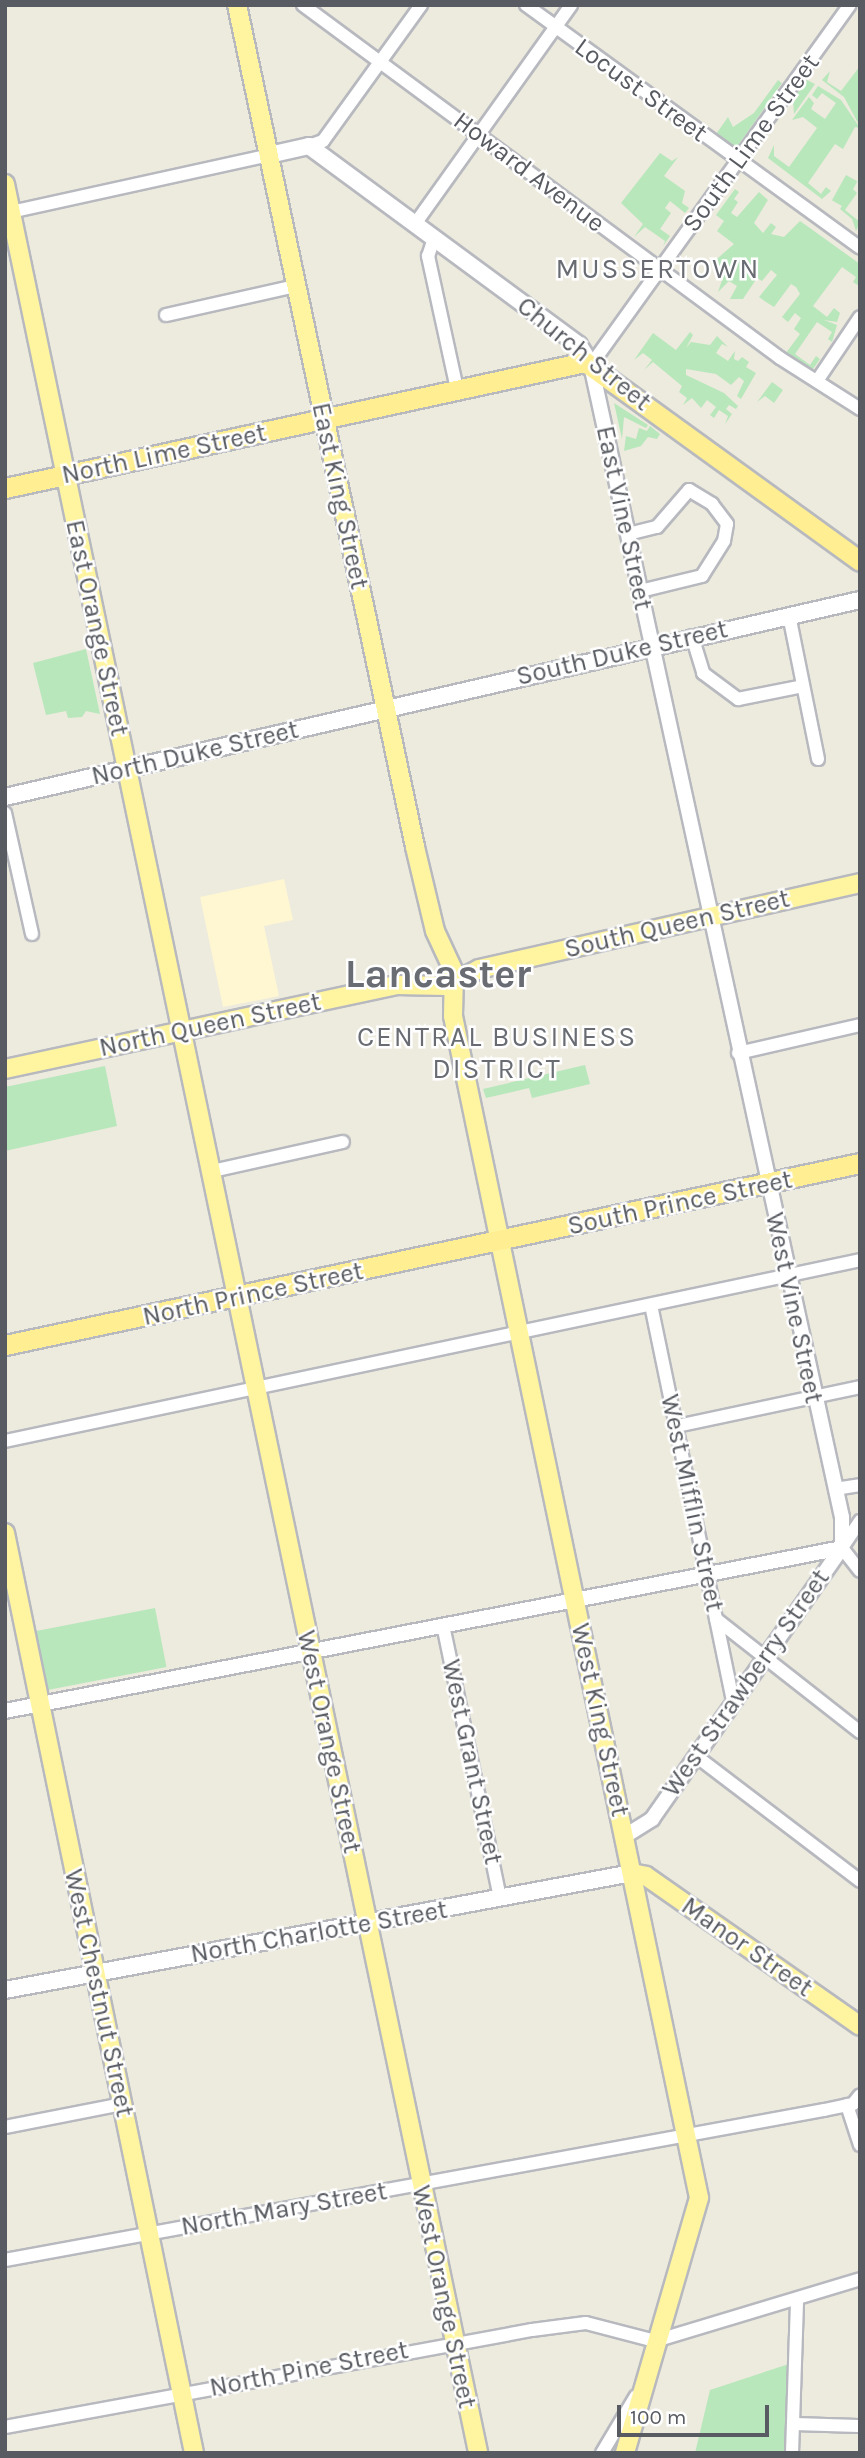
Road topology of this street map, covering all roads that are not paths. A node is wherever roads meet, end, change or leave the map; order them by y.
1 (237, 5) edge
2 (303, 5) edge
3 (421, 5) edge
4 (526, 5) edge
5 (571, 5) edge
6 (850, 5) edge
7 (860, 13) edge
8 (556, 27) junction
9 (380, 62) junction
10 (479, 135) junction
11 (309, 146) junction
12 (269, 155) junction
13 (740, 162) junction
14 (5, 184) edge
15 (8, 212) edge
16 (415, 224) junction
17 (434, 238) junction
18 (860, 248) edge
19 (659, 269) junction
20 (296, 286) junction
21 (166, 315) dead end
22 (860, 317) edge
23 (591, 365) junction
24 (817, 381) junction
25 (457, 389) junction
26 (860, 409) edge
27 (323, 419) junction
28 (65, 475) junction
29 (5, 488) edge
30 (628, 534) junction
31 (860, 561) edge
32 (640, 591) junction
33 (860, 600) edge
34 (789, 615) junction
35 (692, 636) junction
36 (651, 645) junction
37 (803, 686) junction
38 (385, 708) junction
39 (817, 759) dead end
40 (126, 769) junction
41 (5, 797) edge
42 (5, 813) edge
43 (860, 883) edge
44 (708, 917) junction
45 (32, 934) dead end
46 (455, 983) junction
47 (860, 1025) edge
48 (180, 1031) junction
49 (738, 1053) junction
50 (5, 1069) edge
51 (343, 1142) dead end
52 (860, 1163) edge
53 (212, 1171) junction
54 (767, 1185) junction
55 (500, 1243) junction
56 (860, 1260) edge
57 (787, 1276) junction
58 (238, 1298) junction
59 (651, 1305) junction
60 (519, 1335) junction
61 (5, 1345) edge
62 (860, 1387) edge
63 (256, 1390) junction
64 (813, 1397) junction
65 (677, 1426) junction
66 (5, 1441) edge
67 (860, 1485) edge
68 (835, 1489) junction
69 (860, 1521) edge
70 (5, 1533) edge
71 (842, 1548) junction
72 (860, 1571) edge
73 (706, 1573) junction
74 (574, 1598) junction
75 (716, 1619) junction
76 (443, 1625) junction
77 (310, 1651) junction
78 (764, 1656) junction
79 (733, 1701) junction
80 (40, 1704) junction
81 (5, 1711) edge
82 (860, 1732) edge
83 (696, 1756) junction
84 (625, 1836) junction
85 (632, 1873) junction
86 (860, 1881) edge
87 (500, 1899) junction
88 (368, 1923) junction
89 (95, 1972) junction
90 (5, 1990) edge
91 (860, 2026) edge
92 (860, 2095) edge
93 (122, 2104) junction
94 (847, 2105) junction
95 (5, 2127) edge
96 (687, 2135) junction
97 (860, 2145) edge
98 (420, 2185) junction
99 (149, 2234) junction
100 (5, 2260) edge
101 (860, 2279) edge
102 (797, 2299) junction
103 (655, 2341) junction
104 (454, 2343) junction
105 (644, 2379) junction
106 (181, 2393) junction
107 (793, 2424) junction
108 (5, 2427) edge
109 (860, 2427) edge
110 (194, 2453) edge
111 (478, 2453) edge
112 (602, 2453) edge
113 (625, 2453) edge
114 (792, 2453) edge

1 - 12 main road, East King Street
2 - 9 street, Howard Avenue
3 - 9 street
4 - 8 street, Locust Street
5 - 8 street
6 - 7 street
6 - 13 street, South Lime Street
8 - 10 street
8 - 13 street, Locust Street
9 - 10 street, Howard Avenue
9 - 11 street
10 - 16 street
10 - 19 street, Howard Avenue
11 - 12 main road
11 - 16 main road, Church Street
12 - 15 street
12 - 20 main road, East King Street
13 - 18 street, Locust Street
13 - 19 street, South Lime Street
14 - 15 main road, East Orange Street
15 - 28 main road, East Orange Street
16 - 17 main road, Church Street
17 - 23 main road, Church Street
17 - 25 street
19 - 23 street, South Lime Street
19 - 24 street, Howard Avenue
20 - 21 street
20 - 27 main road, East King Street
22 - 24 street
23 - 25 highway
23 - 30 street, East Vine Street
23 - 31 highway, Church Street
24 - 26 street, Howard Avenue
25 - 27 highway
27 - 28 highway, North Lime Street
27 - 38 main road, East King Street
28 - 29 highway, North Lime Street
28 - 40 main road, East Orange Street
30 - 32 street, East Vine Street
30 - 32 street
32 - 36 street, East Vine Street
33 - 34 main road, South Duke Street
34 - 35 main road, South Duke Street
34 - 37 street
35 - 36 main road, South Duke Street
35 - 37 street
36 - 38 main road, South Duke Street
36 - 44 street, East Vine Street
37 - 39 street
38 - 40 main road, North Duke Street
38 - 46 main road, East King Street
40 - 41 main road, North Duke Street
40 - 48 main road, East Orange Street
42 - 45 street
43 - 44 main road, South Queen Street
44 - 46 main road, South Queen Street
44 - 49 street, West Vine Street
46 - 48 main road, North Queen Street
46 - 55 main road, West King Street
47 - 49 street
48 - 50 main road, North Queen Street
48 - 53 main road, West Orange Street
49 - 54 street, West Vine Street
51 - 53 street
52 - 54 highway, South Prince Street
53 - 58 main road, West Orange Street
54 - 55 highway, South Prince Street
54 - 57 street, West Vine Street
55 - 58 highway, North Prince Street
55 - 60 main road, West King Street
56 - 57 street
57 - 59 street
57 - 64 street, West Vine Street
58 - 61 highway, North Prince Street
58 - 63 main road, West Orange Street
59 - 60 street
59 - 65 street, West Mifflin Street
60 - 63 street
60 - 74 main road, West King Street
62 - 64 street
63 - 66 street
63 - 77 main road, West Orange Street
64 - 65 street
64 - 68 street, West Vine Street
65 - 73 street, West Mifflin Street
67 - 68 street
68 - 71 street, West Vine Street
69 - 71 street, West Strawberry Street
70 - 80 main road, West Chestnut Street
71 - 72 street
71 - 73 street
71 - 78 street, West Strawberry Street
73 - 74 street
73 - 75 street, West Mifflin Street
74 - 76 street
74 - 84 main road, West King Street
75 - 78 street
75 - 79 street, West Mifflin Street
76 - 77 street
76 - 87 street, West Grant Street
77 - 80 street
77 - 88 main road, West Orange Street
78 - 79 street, West Strawberry Street
78 - 82 street
79 - 83 street, West Strawberry Street
80 - 81 street
80 - 89 main road, West Chestnut Street
83 - 84 street, West Strawberry Street
83 - 86 street
84 - 85 main road, West King Street
85 - 87 main road, North Charlotte Street
85 - 91 main road, Manor Street
85 - 96 main road, West King Street
87 - 88 main road, North Charlotte Street
88 - 89 main road, North Charlotte Street
88 - 98 main road, West Orange Street
89 - 90 main road, North Charlotte Street
89 - 93 main road, West Chestnut Street
92 - 94 street
93 - 95 street
93 - 99 main road, West Chestnut Street
94 - 96 street, North Mary Street
94 - 97 street
96 - 98 street, North Mary Street
96 - 103 main road, West King Street
98 - 99 street, North Mary Street
98 - 104 main road, West Orange Street
99 - 100 street, North Mary Street
99 - 106 main road, West Chestnut Street
101 - 102 street
102 - 103 street
102 - 107 street
103 - 104 street, North Pine Street
103 - 105 main road, West King Street
104 - 106 street, North Pine Street
104 - 111 main road, West Orange Street
105 - 112 street
105 - 113 main road, West King Street
106 - 108 street, North Pine Street
106 - 110 main road, West Chestnut Street
107 - 109 street
107 - 114 street

